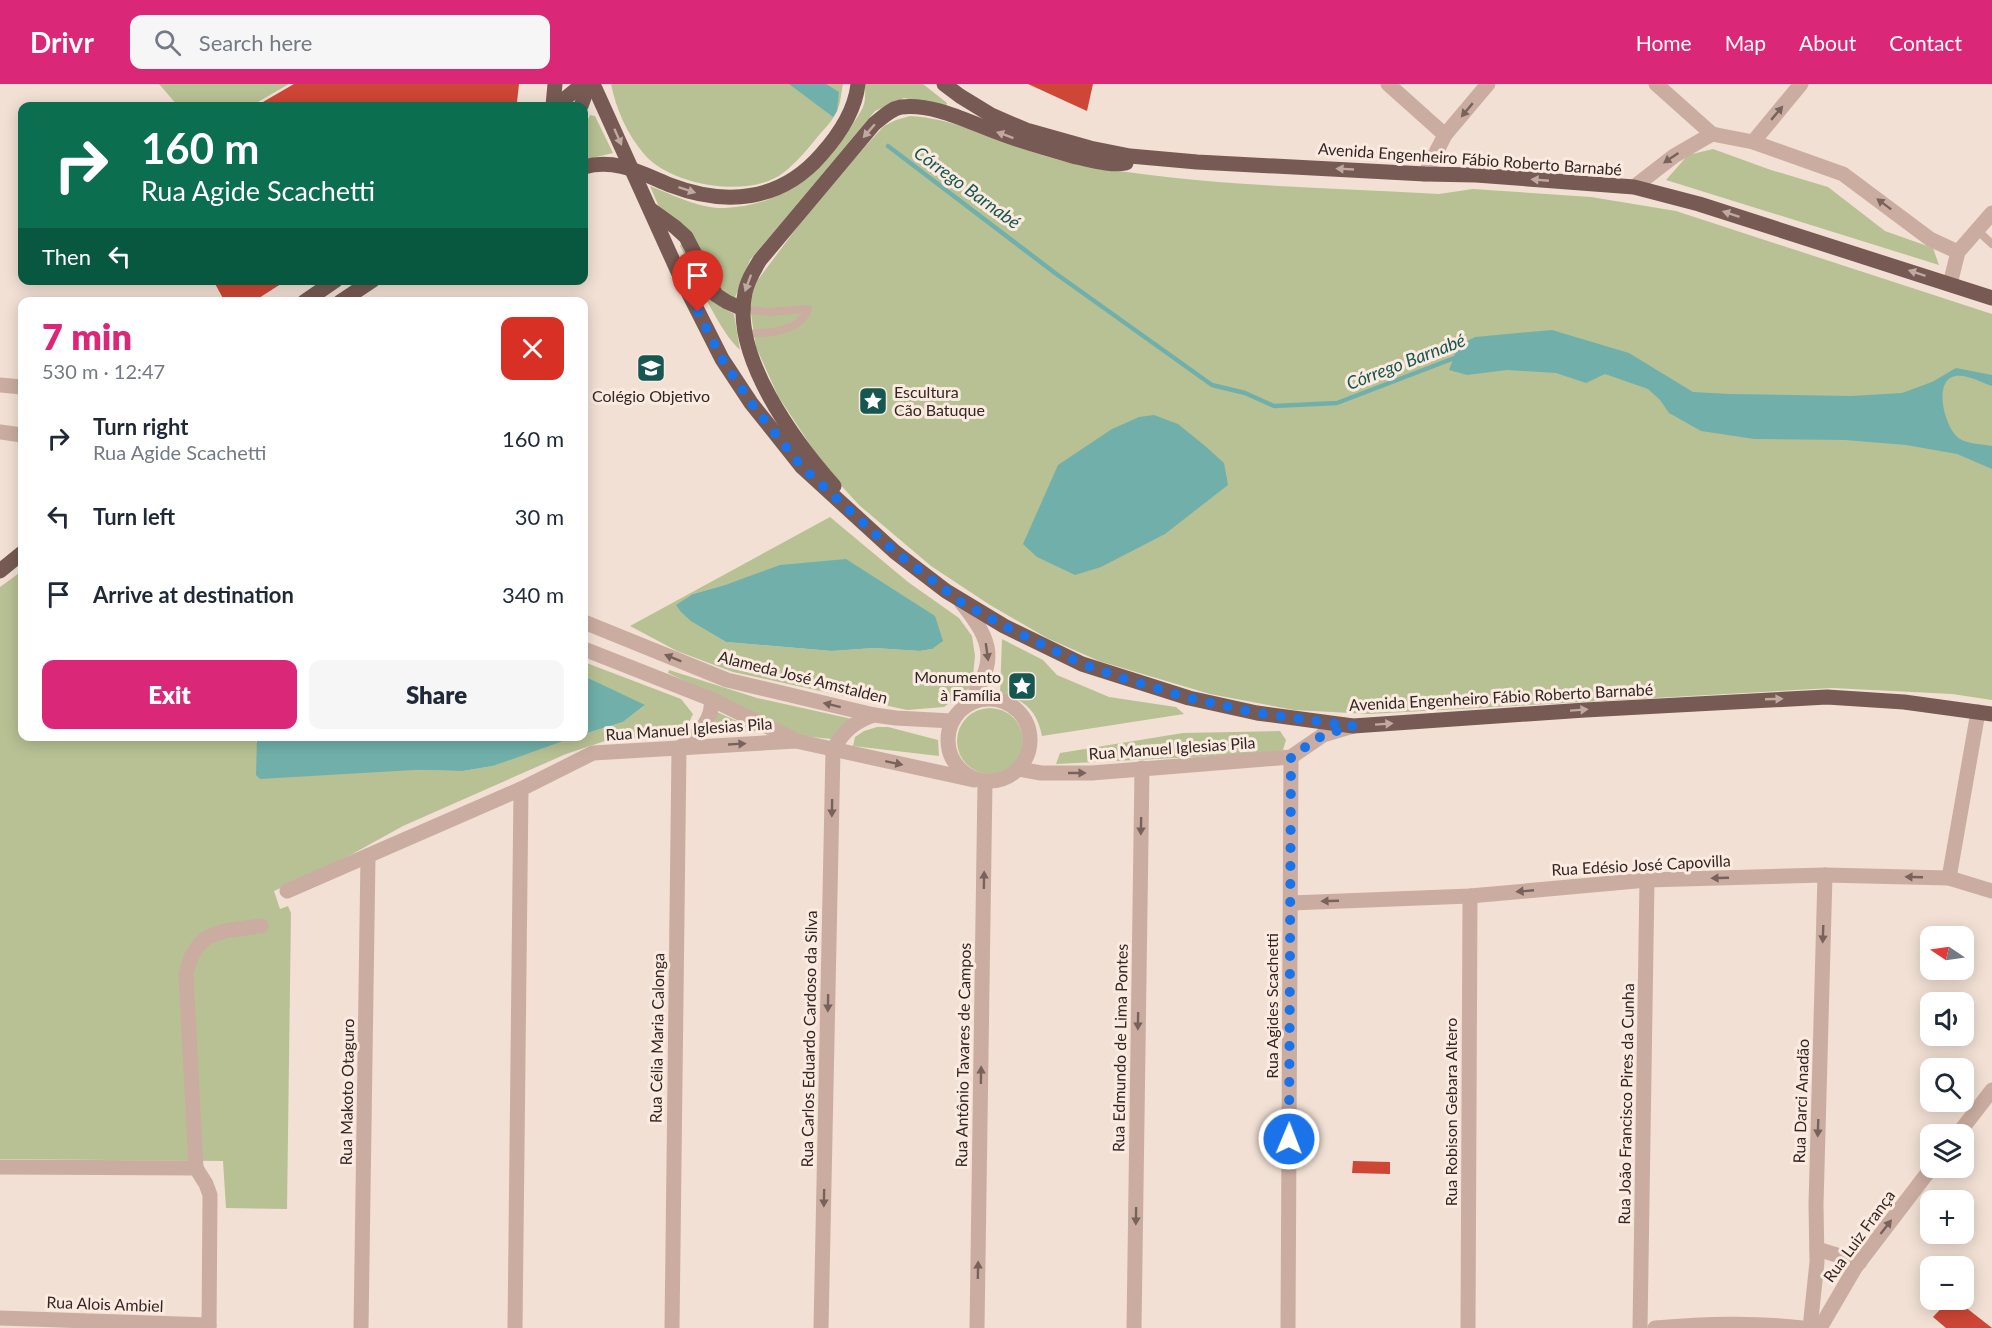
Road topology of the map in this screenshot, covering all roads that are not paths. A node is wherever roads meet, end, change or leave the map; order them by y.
1 (555, 84) edge
2 (583, 84) edge
3 (591, 84) edge
4 (858, 84) edge
5 (944, 84) edge
6 (1388, 84) edge
7 (1488, 84) edge
8 (1656, 84) edge
9 (1801, 84) edge
10 (554, 102) edge
11 (559, 102) edge
12 (583, 102) edge
13 (1712, 134) junction
14 (1445, 135) junction
15 (1754, 141) junction
16 (1142, 157) junction
17 (588, 166) edge
18 (632, 169) junction
19 (1425, 174) junction
20 (1634, 187) junction
21 (648, 207) junction
22 (1992, 213) edge
23 (1977, 230) junction
24 (1992, 244) edge
25 (1958, 252) junction
26 (1950, 284) junction
27 (329, 285) edge
28 (366, 285) edge
29 (311, 297) edge
30 (348, 297) edge
31 (1992, 298) edge
32 (743, 309) junction
33 (745, 334) junction
34 (0, 385) edge
35 (18, 387) edge
36 (0, 432) edge
37 (18, 434) edge
38 (852, 513) junction
39 (18, 555) edge
40 (0, 571) edge
41 (961, 602) junction
42 (588, 624) edge
43 (588, 651) edge
44 (711, 699) junction
45 (968, 704) junction
46 (1985, 713) edge
47 (874, 715) junction
48 (952, 721) junction
49 (1353, 726) junction
50 (796, 741) junction
51 (679, 749) junction
52 (833, 750) junction
53 (1291, 757) junction
54 (1142, 768) junction
55 (1019, 769) junction
56 (980, 781) junction
57 (521, 789) junction
58 (368, 856) junction
59 (1825, 875) junction
60 (1949, 878) junction
61 (1647, 880) junction
62 (287, 891) dead end
63 (1992, 891) edge
64 (1470, 896) junction
65 (1291, 903) junction
66 (261, 926) dead end
67 (1992, 1090) edge
68 (1966, 1124) edge
69 (0, 1167) edge
70 (196, 1168) junction
71 (1924, 1178) edge
72 (1817, 1249) junction
73 (1860, 1262) junction
74 (0, 1318) edge
75 (209, 1327) edge
76 (361, 1328) edge
77 (515, 1328) edge
78 (672, 1328) edge
79 (821, 1328) edge
80 (977, 1328) edge
81 (1134, 1328) edge
82 (1288, 1328) edge
83 (1468, 1328) edge
84 (1640, 1328) edge
85 (1655, 1328) edge
86 (1802, 1328) edge
87 (1810, 1328) edge
88 (1820, 1328) edge

1 - 10 main road
2 - 11 main road
3 - 12 main road
3 -> 18 main road, Avenida Engenheiro Fábio Roberto Barnabé
18 -> 4 main road
5 - 16 main road, Avenida Engenheiro Fábio Roberto Barnabé
6 - 14 street
7 -> 14 street
8 - 13 street
15 -> 9 street
13 - 15 street
13 -> 20 street
14 - 19 street
25 -> 15 street
19 -> 16 main road, Avenida Engenheiro Fábio Roberto Barnabé
16 -> 32 main road
17 - 18 main road
18 - 21 main road, Avenida Engenheiro Fábio Roberto Barnabé
20 -> 19 main road, Avenida Engenheiro Fábio Roberto Barnabé
26 -> 20 main road, Avenida Engenheiro Fábio Roberto Barnabé
21 - 32 main road
21 - 38 main road, Avenida Engenheiro Fábio Roberto Barnabé
22 - 23 street
23 - 24 lane
23 - 25 street
25 - 26 street
26 - 31 main road, Avenida Engenheiro Fábio Roberto Barnabé
27 - 29 main road
28 - 30 main road
32 - 33 main road
32 - 33 lane
33 - 38 main road
34 - 35 street
36 - 37 street
38 - 41 main road, Avenida Engenheiro Fábio Roberto Barnabé
39 - 40 main road
41 -> 45 street
41 - 49 main road, Avenida Engenheiro Fábio Roberto Barnabé
47 -> 42 street, Alameda José Amstalden
43 - 44 street
44 - 50 street
44 - 51 street
45 - 48 street
45 - 55 street
49 -> 46 main road, Avenida Engenheiro Fábio Roberto Barnabé
46 - 60 street
47 - 48 street, Alameda José Amstalden
47 - 52 street
48 - 56 street
49 - 53 street
51 -> 50 street, Rua Manuel Iglesias Pila
50 - 52 street, Rua Manuel Iglesias Pila
51 - 57 street, Rua Manuel Iglesias Pila
51 - 78 street, Rua Célia Maria Calonga
52 -> 56 street, Rua Manuel Iglesias Pila
52 -> 79 street, Rua Carlos Eduardo Cardoso da Silva
53 - 54 street, Rua Manuel Iglesias Pila
53 - 65 street, Rua Agides Scachetti
55 -> 54 street, Rua Manuel Iglesias Pila
54 -> 81 street, Rua Edmundo de Lima Pontes
55 - 56 street
80 -> 56 street, Rua Antônio Tavares de Campos
57 - 58 street, Rua Manuel Iglesias Pila
57 - 77 street
58 - 62 street, Rua Manuel Iglesias Pila
58 - 76 street, Rua Makoto Otaguro
60 -> 59 street, Rua Edésio José Capovilla
59 -> 61 street, Rua Edésio José Capovilla
59 -> 72 street, Rua Darci Anadão
60 - 63 street, Rua Edésio José Capovilla
61 -> 64 street, Rua Edésio José Capovilla
61 - 84 street, Rua João Francisco Pires da Cunha
64 -> 65 street, Rua Edésio José Capovilla
64 - 83 street, Rua Robison Gebara Altero
65 - 82 street, Rua Agides Scachetti
66 - 70 street
67 - 68 street
69 - 70 street
70 - 75 street
73 -> 71 street, Rua Luiz França
72 - 73 street
72 - 87 street, Rua Darci Anadão
73 - 88 street, Rua Luiz França
74 - 75 street, Rua Alois Ambiel
85 - 86 street

